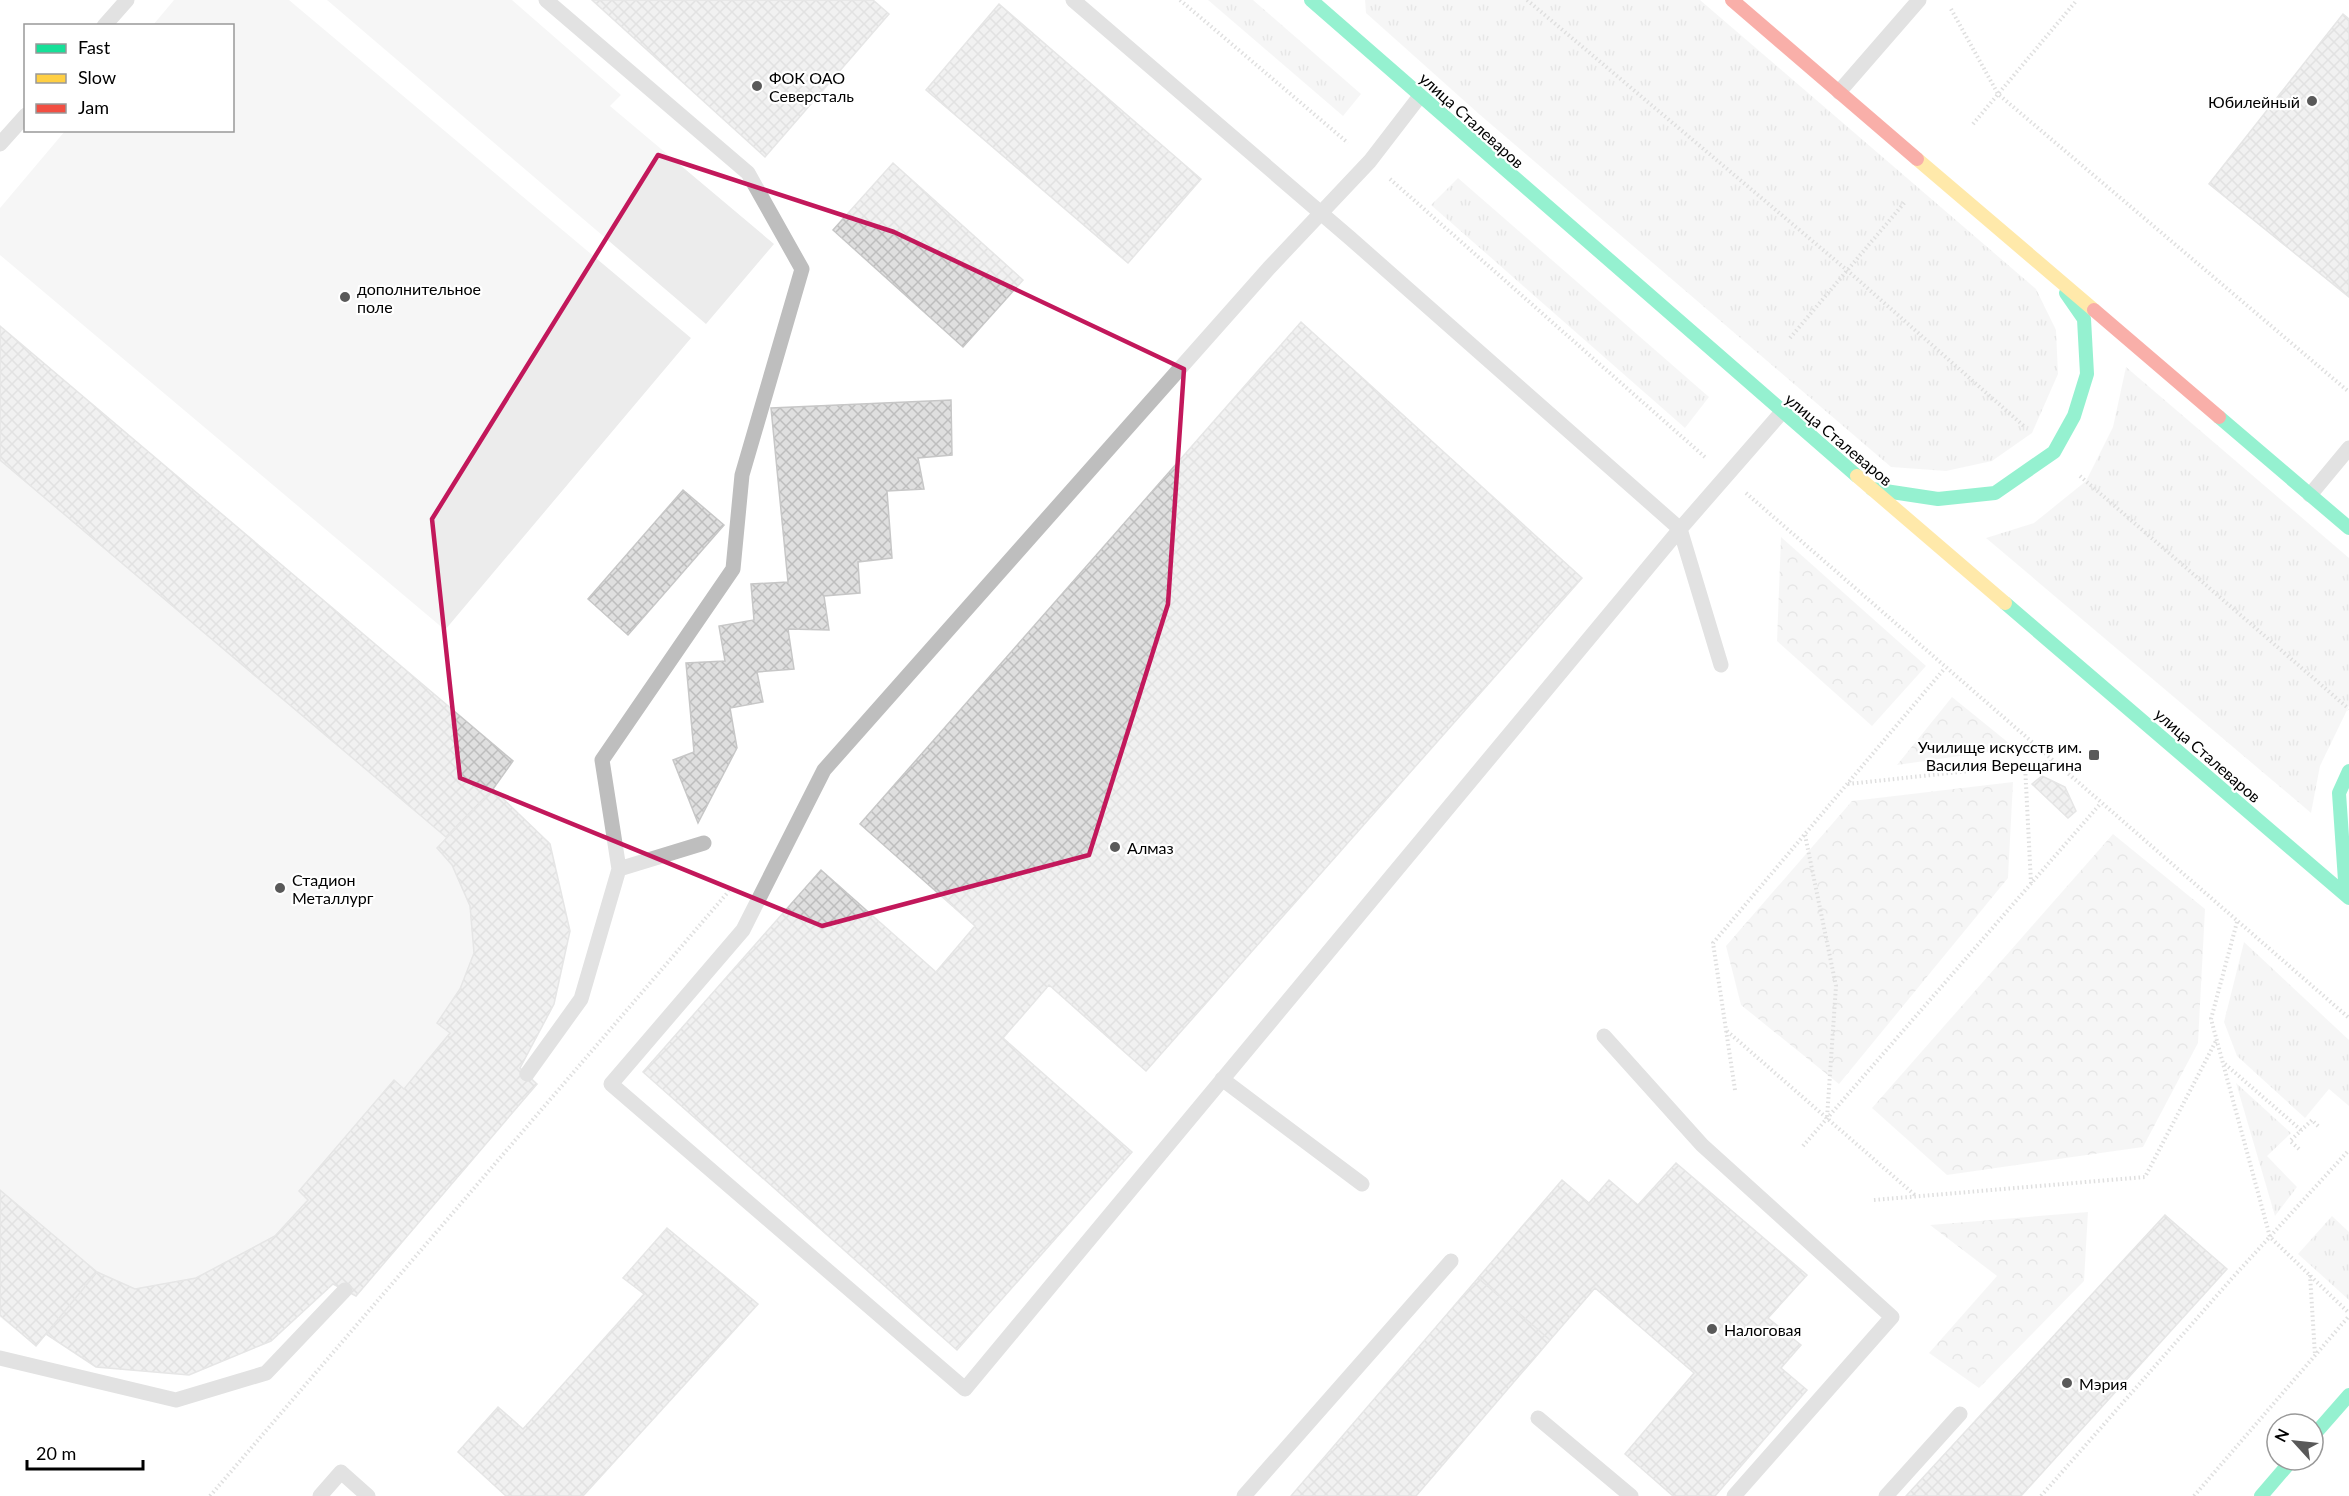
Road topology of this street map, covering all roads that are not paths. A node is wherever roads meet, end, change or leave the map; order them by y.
1 (127, 0) edge
2 (546, 0) edge
3 (1073, 0) edge
4 (1311, 0) edge
5 (1335, 0) edge
6 (1919, 0) edge
7 (1740, 2) edge
8 (106, 24) edge
9 (1347, 31) junction
10 (1839, 92) junction
11 (1420, 96) junction
12 (24, 117) edge
13 (0, 144) edge
14 (1320, 212) junction
15 (2052, 273) junction
16 (1782, 412) junction
17 (2349, 448) edge
18 (1872, 489) junction
19 (2310, 495) junction
20 (2349, 528) edge
21 (1680, 529) junction
22 (1721, 665) dead end
23 (2349, 771) edge
24 (705, 843) dead end
25 (619, 869) junction
26 (2348, 897) edge
27 (1604, 1036) dead end
28 (527, 1074) dead end
29 (1222, 1079) junction
30 (1362, 1184) dead end
31 (1450, 1261) dead end
32 (345, 1290) dead end
33 (0, 1358) edge
34 (2349, 1395) edge
35 (1960, 1414) dead end
36 (1538, 1418) dead end
37 (2325, 1422) edge
38 (2282, 1472) edge
39 (320, 1496) edge
40 (368, 1496) edge
41 (1244, 1496) edge
42 (1631, 1496) edge
43 (1734, 1496) edge
44 (1886, 1496) edge
45 (2261, 1496) edge

1 - 8 lane
2 - 25 lane
3 - 14 lane
4 - 9 main road, улица Сталеваров
5 - 9 main road
6 - 10 lane
7 - 10 main road
9 - 11 main road, улица Сталеваров
10 - 15 main road
11 - 14 lane
11 - 16 main road, улица Сталеваров
12 - 13 lane
14 - 21 lane
14 - 29 lane
15 - 18 main road
15 - 19 main road
16 - 18 main road, улица Сталеваров
16 - 21 lane
17 - 19 lane
18 - 26 main road, улица Сталеваров
19 - 20 main road
21 - 22 lane
21 - 29 lane
23 - 26 main road
24 - 25 lane
25 - 28 lane
27 - 43 lane
29 - 30 lane
31 - 41 lane
32 - 33 lane
34 - 37 main road
35 - 44 lane
36 - 42 lane
38 - 45 main road
39 - 40 lane

